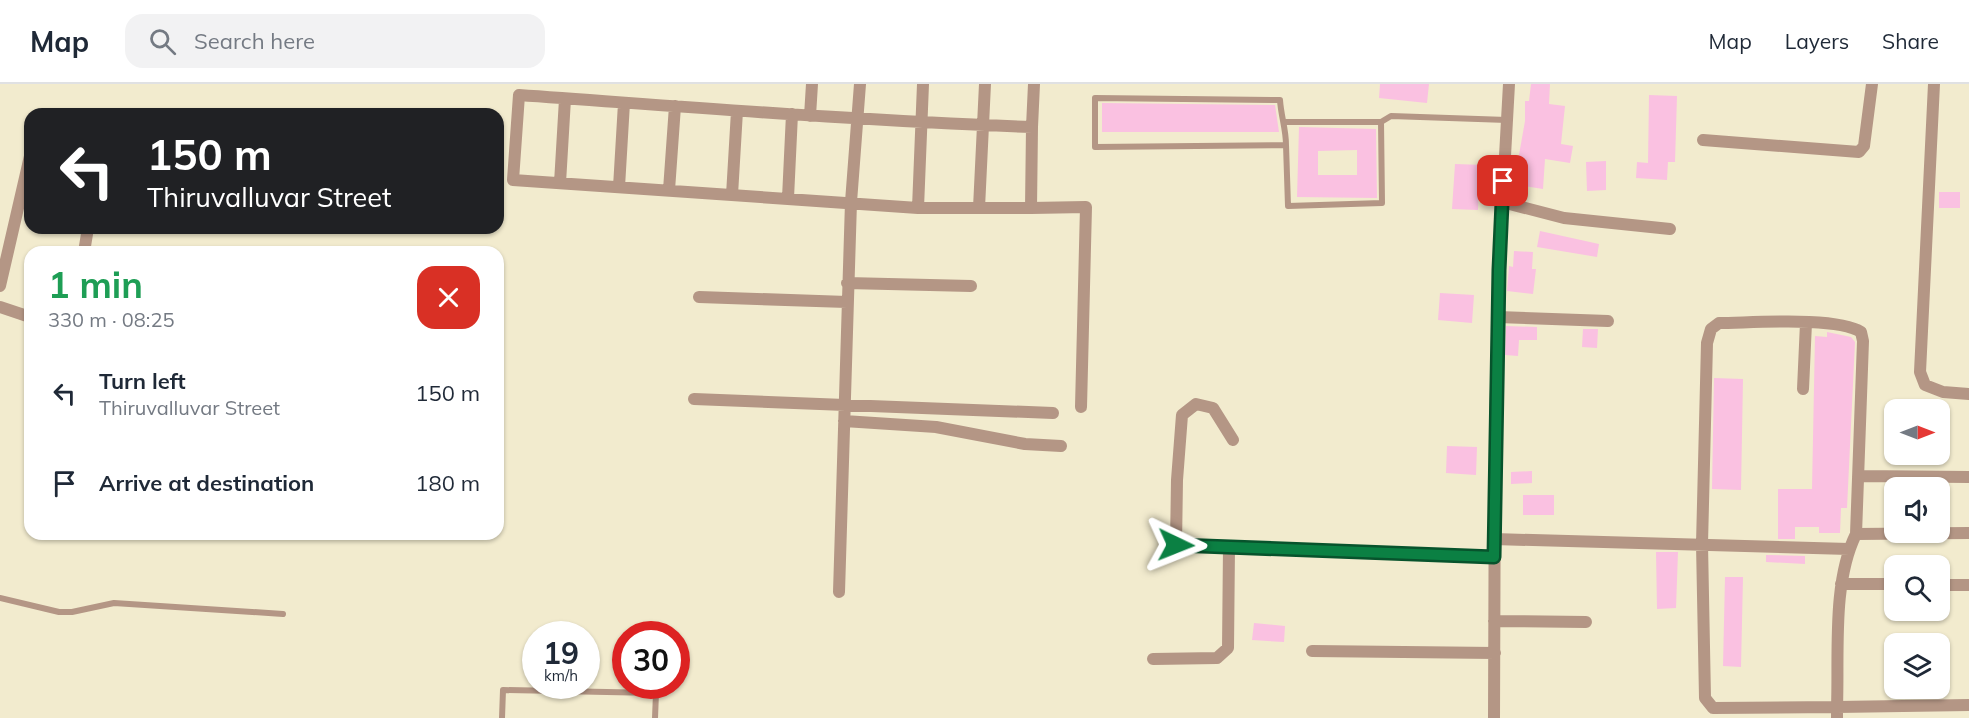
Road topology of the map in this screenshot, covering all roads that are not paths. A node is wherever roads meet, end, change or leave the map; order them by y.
1 (812, 84) edge
2 (860, 84) edge
3 (923, 84) edge
4 (985, 84) edge
5 (1034, 84) edge
6 (1509, 84) edge
7 (1872, 84) edge
8 (1934, 84) edge
9 (565, 99) junction
10 (624, 103) junction
11 (675, 106) junction
12 (737, 111) junction
13 (792, 114) junction
14 (810, 116) junction
15 (858, 119) junction
16 (1507, 120) junction
17 (922, 122) junction
18 (1286, 122) junction
19 (1381, 122) junction
20 (984, 125) junction
21 (1032, 127) junction
22 (1703, 140) dead end
23 (1286, 145) junction
24 (24, 182) edge
25 (560, 183) junction
26 (619, 187) junction
27 (669, 190) junction
28 (732, 195) junction
29 (788, 198) junction
30 (851, 202) junction
31 (1502, 202) junction
32 (918, 208) junction
33 (979, 208) junction
34 (1031, 208) junction
35 (1671, 229) dead end
36 (847, 283) junction
37 (0, 286) edge
38 (971, 286) dead end
39 (699, 297) dead end
40 (847, 302) junction
41 (0, 308) edge
42 (24, 314) edge
43 (1498, 317) junction
44 (1608, 321) dead end
45 (1806, 322) junction
46 (1803, 389) dead end
47 (1969, 394) edge
48 (694, 399) dead end
49 (844, 406) junction
50 (1081, 408) dead end
51 (1053, 412) dead end
52 (844, 421) junction
53 (1233, 440) dead end
54 (1061, 446) dead end
55 (1858, 476) junction
56 (1969, 477) edge
57 (1969, 533) edge
58 (1856, 534) junction
59 (1494, 538) junction
60 (1702, 544) junction
61 (1229, 547) junction
62 (1849, 549) junction
63 (1494, 557) junction
64 (1841, 584) junction
65 (1884, 584) edge
66 (1950, 585) edge
67 (1969, 585) edge
68 (839, 592) dead end
69 (0, 598) edge
70 (283, 614) dead end
71 (1494, 621) junction
72 (1586, 622) dead end
73 (1312, 651) dead end
74 (1495, 653) junction
75 (1153, 658) dead end
76 (1969, 705) edge
77 (1837, 713) edge
78 (502, 718) edge
79 (655, 718) edge
80 (1494, 718) edge

1 - 14 street
2 - 15 street
3 - 17 street
4 - 20 street
5 - 21 street
6 - 16 street
7 - 22 street
8 - 47 street
9 - 10 street
9 - 25 street
9 - 25 street
10 - 11 street
10 - 26 street
11 - 12 street
11 - 27 street
12 - 13 street
12 - 28 street
13 - 14 street
13 - 29 street
14 - 15 street
15 - 17 street
15 - 30 street
16 - 19 lane
16 - 31 street
17 - 20 street
17 - 32 street
18 - 19 lane
18 - 23 lane
18 - 23 lane
19 - 23 lane
20 - 21 street
20 - 33 street
21 - 34 street
24 - 37 street
25 - 26 street
26 - 27 street
27 - 28 street
28 - 29 street
29 - 30 street
30 - 32 street
30 - 36 street
31 - 35 street
31 - 43 street
32 - 33 street
33 - 34 street
34 - 50 street
36 - 38 street
36 - 40 street
39 - 40 street
40 - 49 street
41 - 42 street
43 - 44 street
43 - 59 street
45 - 46 street
45 - 55 street
45 - 60 street
48 - 49 street
49 - 51 street
49 - 52 street
52 - 54 street
52 - 68 street
53 - 61 street
55 - 56 street
55 - 58 street
57 - 58 street
58 - 62 street
59 - 60 street
59 - 63 street
60 - 62 street
60 - 77 street
61 - 63 street
61 - 75 street
62 - 64 street
63 - 71 street
64 - 65 street
64 - 77 street
66 - 67 street
69 - 70 lane
71 - 72 street
71 - 74 street
73 - 74 street
74 - 80 street
76 - 77 street
78 - 79 lane

